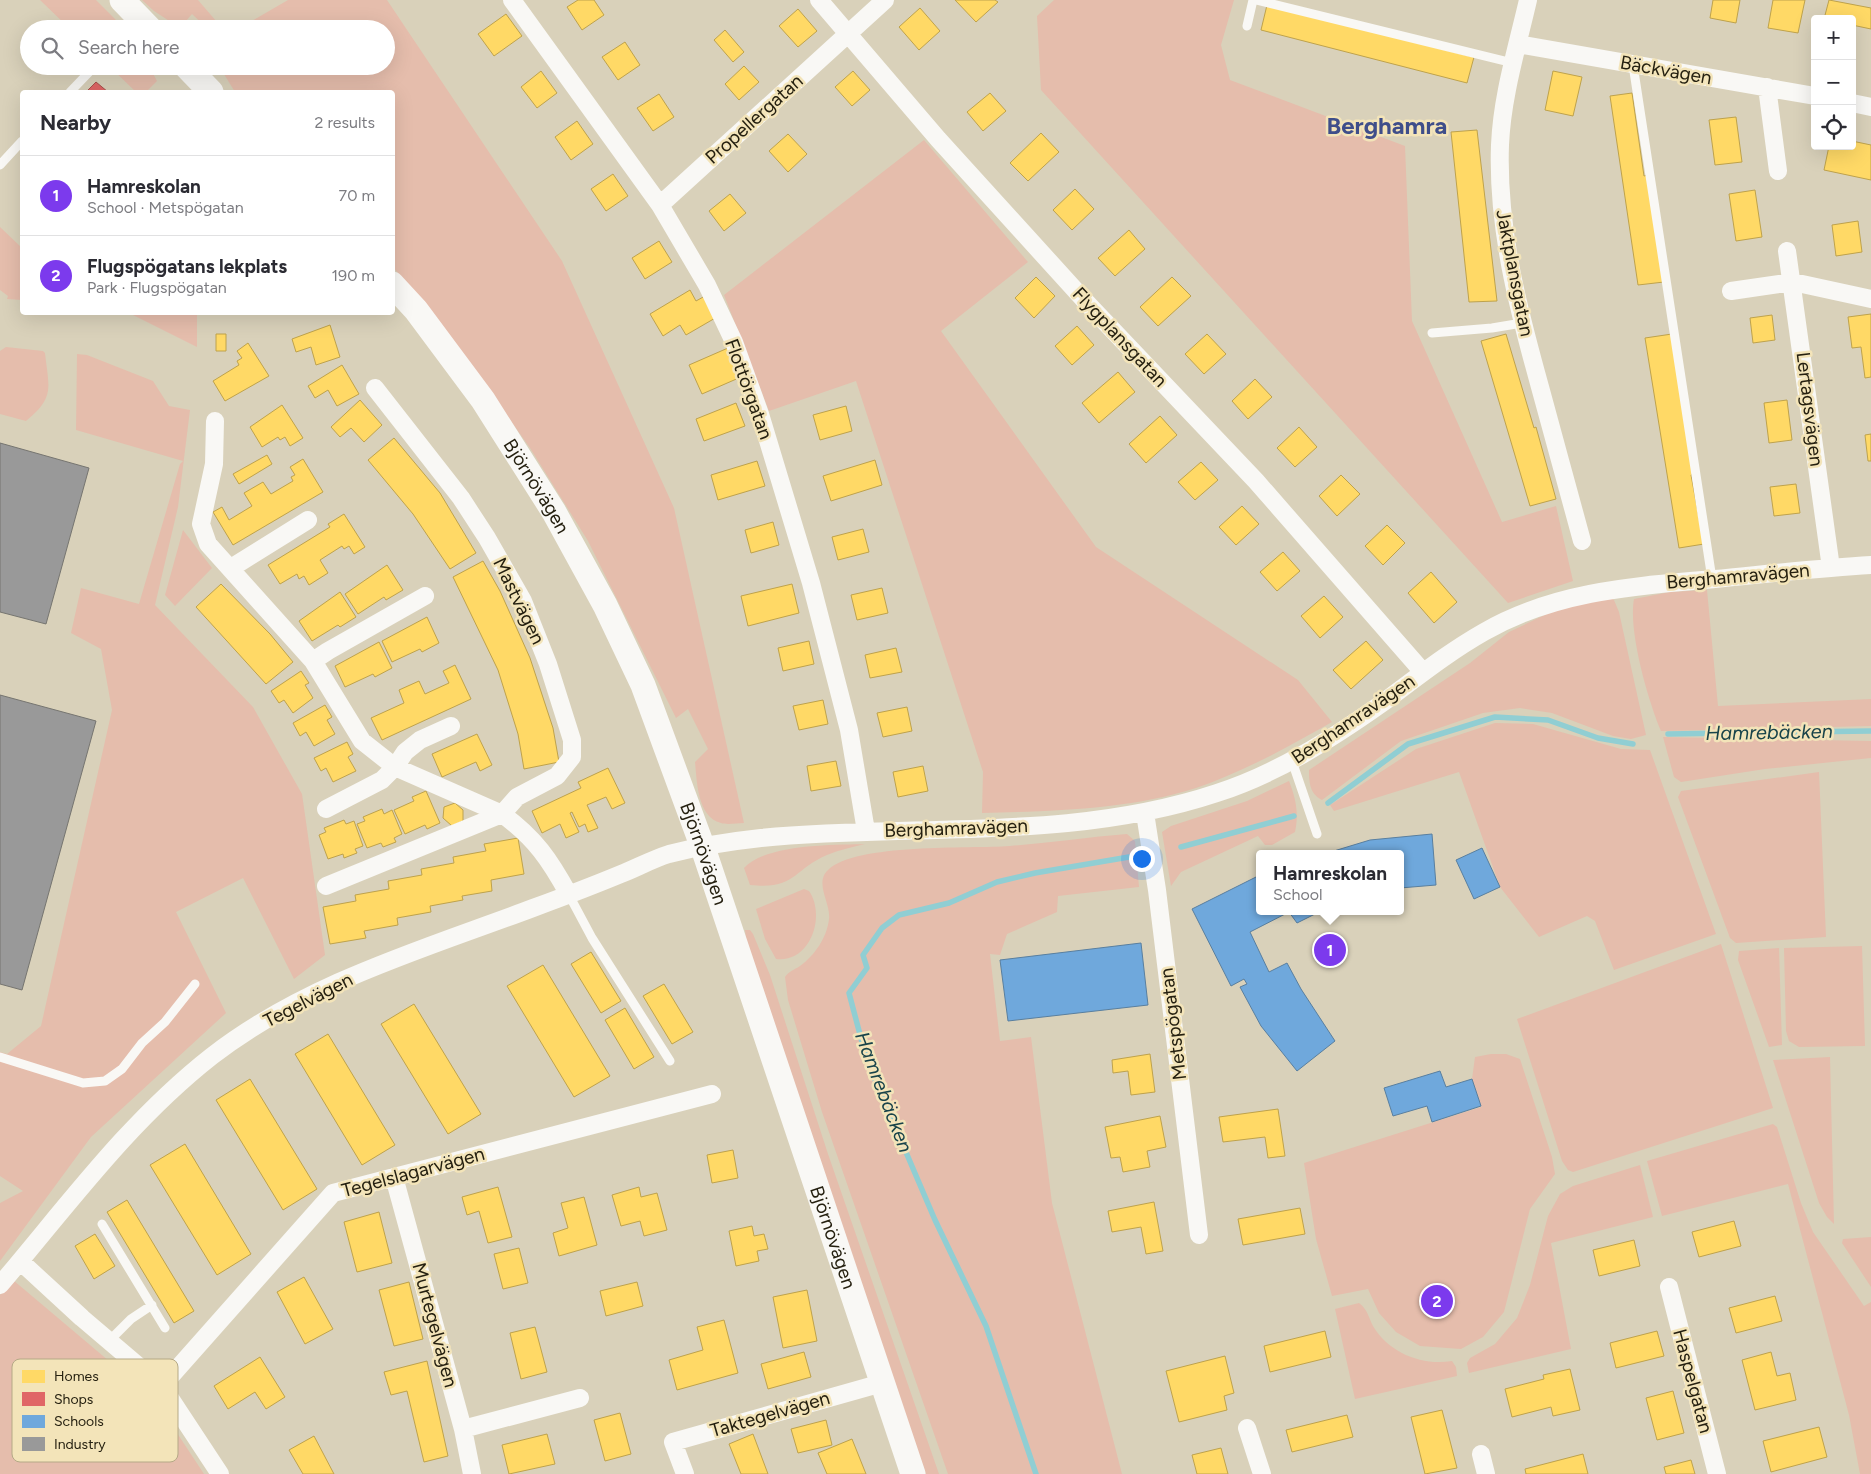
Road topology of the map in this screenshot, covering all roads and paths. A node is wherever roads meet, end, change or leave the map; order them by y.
1 (122, 0) edge
2 (512, 0) edge
3 (820, 0) edge
4 (885, 0) edge
5 (1255, 0) edge
6 (1528, 0) edge
7 (141, 20) edge
8 (1247, 26) dead end
9 (849, 33) junction
10 (1518, 44) junction
11 (1513, 63) junction
12 (1634, 65) junction
13 (86, 75) edge
14 (195, 75) edge
15 (1767, 87) junction
16 (72, 90) edge
17 (209, 90) edge
18 (1811, 95) edge
19 (1856, 104) edge
20 (1871, 107) edge
21 (20, 143) edge
22 (0, 165) edge
23 (1778, 171) dead end
24 (660, 205) junction
25 (1787, 251) dead end
26 (1793, 282) junction
27 (395, 287) edge
28 (1731, 292) dead end
29 (1871, 299) edge
30 (1522, 323) junction
31 (1432, 333) dead end
32 (375, 388) dead end
33 (215, 421) dead end
34 (308, 520) dead end
35 (1582, 541) dead end
36 (1871, 565) edge
37 (230, 568) junction
38 (1831, 568) junction
39 (1712, 579) junction
40 (425, 596) dead end
41 (314, 662) junction
42 (1423, 672) junction
43 (450, 726) dead end
44 (1292, 761) junction
45 (395, 767) junction
46 (326, 809) dead end
47 (1145, 813) junction
48 (502, 814) junction
49 (866, 831) junction
50 (1317, 834) dead end
51 (703, 848) junction
52 (326, 886) dead end
53 (569, 895) junction
54 (195, 984) dead end
55 (0, 1057) edge
56 (670, 1061) dead end
57 (712, 1094) dead end
58 (394, 1177) junction
59 (102, 1224) dead end
60 (1199, 1235) dead end
61 (20, 1261) junction
62 (0, 1285) edge
63 (1669, 1287) dead end
64 (152, 1305) junction
65 (165, 1328) dead end
66 (109, 1341) junction
67 (130, 1359) edge
68 (178, 1368) edge
69 (882, 1383) junction
70 (580, 1398) dead end
71 (178, 1410) edge
72 (1248, 1428) dead end
73 (463, 1429) junction
74 (1481, 1454) dead end
75 (220, 1474) edge
76 (472, 1474) edge
77 (685, 1474) edge
78 (913, 1474) edge
79 (1262, 1474) edge
80 (1486, 1474) edge
81 (1717, 1474) edge

1 - 7 main road
2 - 24 street, Flottörgatan
3 - 9 street, Flygplansgatan
4 - 9 street, Propellergatan
5 - 8 lane
5 - 11 lane
6 - 10 street, Jaktplansgatan
9 - 24 street, Propellergatan
9 - 42 street, Flygplansgatan
10 - 11 street, Jaktplansgatan
10 - 12 street, Bäckvägen
11 - 30 street, Jaktplansgatan
12 - 15 street, Bäckvägen
12 - 39 lane
13 - 16 lane
14 - 17 main road
15 - 18 street, Bäckvägen
15 - 23 street
19 - 20 street
21 - 22 lane
24 - 49 street, Flottörgatan
25 - 26 street, Lertagsvägen
26 - 28 street
26 - 29 street
26 - 38 street, Lertagsvägen
27 - 51 main road, Björnövägen
30 - 31 lane
30 - 35 street, Jaktplansgatan
32 - 48 street, Mastvägen
33 - 37 street
34 - 37 street
36 - 38 street, Berghamravägen
37 - 41 street
38 - 39 street, Berghamravägen
39 - 42 street, Berghamravägen
40 - 41 street
41 - 45 street
42 - 44 street, Berghamravägen
43 - 45 street
44 - 47 street, Berghamravägen
44 - 50 lane
45 - 46 street
45 - 48 street
47 - 49 street, Berghamravägen
47 - 60 street, Metspögatan
48 - 52 street, Mastvägen
48 - 53 street
49 - 51 street, Berghamravägen
51 - 53 street, Tegelvägen
51 - 69 main road, Björnövägen
53 - 56 lane
53 - 61 street, Tegelvägen
54 - 55 lane
57 - 58 street, Tegelslagarvägen
58 - 68 street, Tegelslagarvägen
58 - 73 street, Murtegelvägen
59 - 64 lane
61 - 62 street, Tegelvägen
61 - 66 street
63 - 81 street, Haspelgatan
64 - 65 lane
64 - 66 lane
66 - 67 street
69 - 77 street, Taktegelvägen
69 - 78 main road, Björnövägen
70 - 73 street
71 - 75 street
72 - 79 street
73 - 76 street, Murtegelvägen
74 - 80 street

